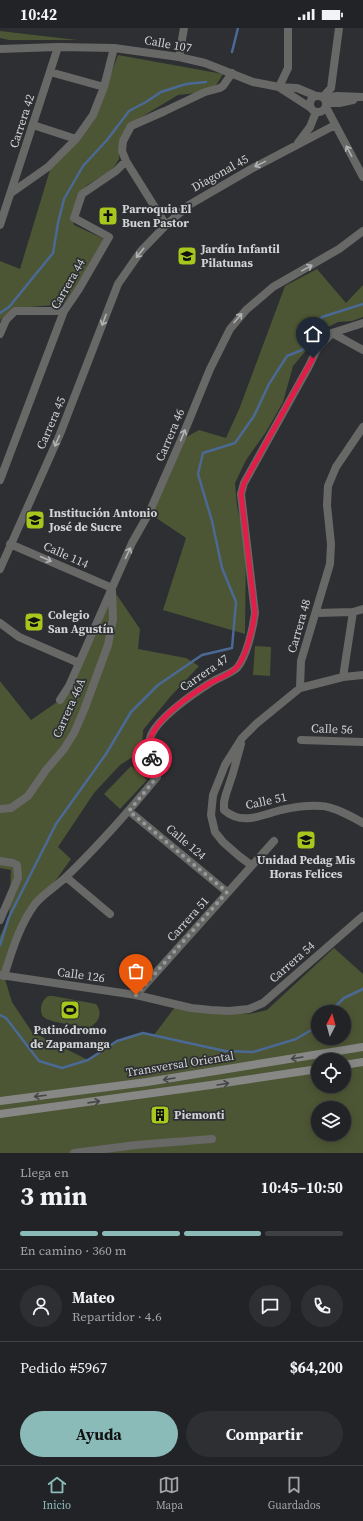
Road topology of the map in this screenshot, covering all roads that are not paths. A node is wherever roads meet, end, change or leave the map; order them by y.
1 (184, 28) edge
2 (288, 28) edge
3 (339, 28) edge
4 (58, 47) junction
5 (114, 48) junction
6 (0, 49) edge
7 (179, 57) junction
8 (50, 72) junction
9 (232, 72) junction
10 (104, 87) junction
11 (279, 87) junction
12 (363, 97) edge
13 (323, 100) junction
14 (313, 110) junction
15 (33, 125) junction
16 (335, 125) junction
17 (76, 139) junction
18 (294, 146) junction
19 (126, 161) junction
20 (363, 177) edge
21 (11, 193) junction
22 (166, 225) junction
23 (0, 226) edge
24 (363, 231) edge
25 (118, 284) joint
26 (64, 311) junction
27 (363, 323) edge
28 (332, 333) junction
29 (0, 334) edge
30 (363, 350) edge
31 (363, 427) edge
32 (0, 480) edge
33 (10, 544) junction
34 (0, 569) edge
35 (112, 588) junction
36 (363, 609) edge
37 (353, 612) junction
38 (316, 613) junction
39 (0, 623) edge
40 (80, 663) junction
41 (363, 675) edge
42 (343, 677) junction
43 (300, 688) junction
44 (60, 700) dead end
45 (242, 738) junction
46 (301, 740) dead end
47 (363, 742) edge
48 (0, 809) edge
49 (129, 811) junction
50 (363, 823) edge
51 (274, 841) dead end
52 (0, 861) edge
53 (251, 864) junction
54 (66, 877) junction
55 (227, 892) junction
56 (110, 914) dead end
57 (363, 916) edge
58 (0, 920) edge
59 (2, 976) edge
60 (136, 995) junction
61 (229, 1012) joint
62 (363, 1047) edge
63 (363, 1062) edge
64 (351, 1064) edge
65 (311, 1070) edge
66 (0, 1101) edge
67 (0, 1114) edge
68 (212, 1139) dead end
69 (74, 1153) edge

1 - 7 street
2 - 11 street
3 - 13 street
4 - 5 street, Calle 107
4 - 6 street, Calle 107
4 - 8 street, Carrera 42
5 - 7 street, Calle 107
5 - 10 street
7 - 9 street, Calle 107
8 - 10 street
8 - 15 street, Carrera 42
9 - 11 street, Calle 107
9 - 19 street
10 - 17 street
11 - 13 street, Calle 107
11 - 14 street, Calle 107
12 - 13 street, Calle 107
13 - 14 street
13 - 14 street, Diagonal 45
13 - 16 street
14 - 18 street, Diagonal 45
15 - 17 street
15 - 21 street, Carrera 42
16 - 18 street, Diagonal 45
20 -> 16 street
17 - 21 street
18 -> 22 street, Diagonal 45
19 - 22 street
19 - 26 street, Carrera 44
21 - 23 street, Carrera 42
22 -> 25 street, Diagonal 45
35 -> 24 street, Carrera 46
25 -> 33 street, Carrera 45
26 - 29 street
26 - 32 street, Carrera 44
27 - 28 street, Carrera 47
28 - 30 street
28 - 49 street, Carrera 47
31 - 38 street, Carrera 48
33 - 34 street, Carrera 45
33 -> 35 street, Calle 114
35 - 40 street, Carrera 46
35 - 48 street, Carrera 46A
36 - 37 street
37 - 38 street
37 - 42 street
38 - 43 street, Carrera 48
39 - 40 street
40 - 44 street, Carrera 46
41 - 42 street
42 - 43 street
43 - 45 street
45 - 50 street, Calle 51
45 - 53 street
46 - 47 street, Calle 56
49 - 54 street, Carrera 47
49 - 55 street, Calle 124
51 - 53 street, Carrera 51
52 - 58 street
53 - 55 street, Carrera 51
54 - 56 street
54 - 59 street, Carrera 47
55 - 60 street, Carrera 51
57 - 61 street, Carrera 54
59 - 60 street, Calle 126
60 - 61 street, Calle 126
62 -> 66 main road, Transversal Oriental
63 - 64 main road
67 -> 65 main road, Transversal Oriental
68 - 69 street

